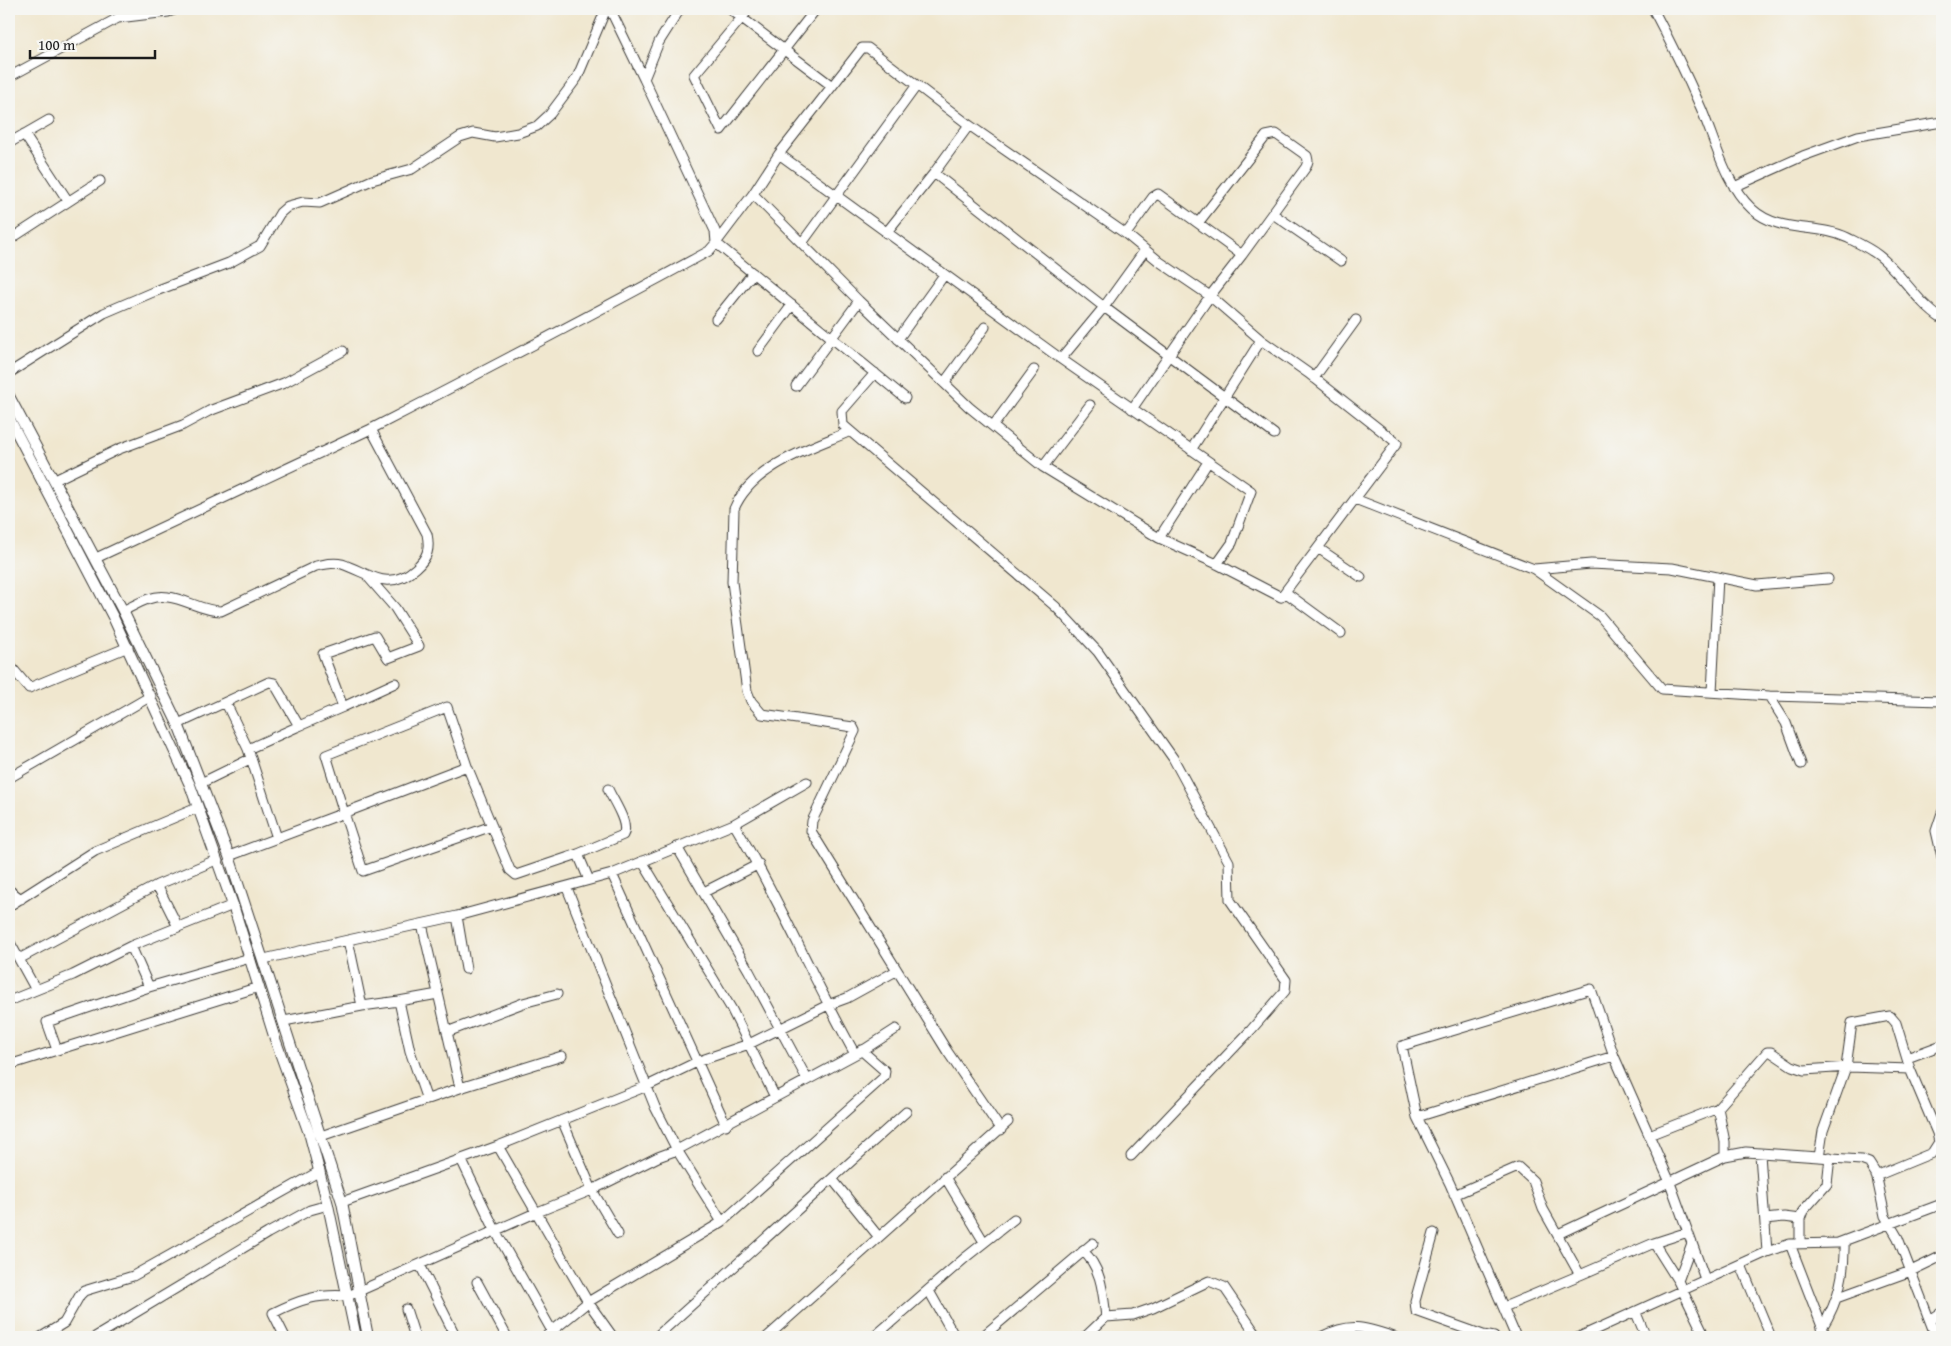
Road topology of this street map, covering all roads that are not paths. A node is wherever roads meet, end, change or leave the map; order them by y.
1 (176, 9) edge
2 (606, 9) edge
3 (610, 9) edge
4 (680, 9) edge
5 (730, 9) edge
6 (749, 9) edge
7 (816, 9) edge
8 (1653, 9) edge
9 (741, 16) junction
10 (783, 50) junction
11 (9, 77) edge
12 (644, 78) junction
13 (917, 85) junction
14 (832, 86) junction
15 (49, 120) dead end
16 (1942, 122) edge
17 (969, 124) junction
18 (24, 134) junction
19 (9, 143) edge
20 (779, 154) junction
21 (934, 173) junction
22 (100, 181) dead end
23 (1734, 187) junction
24 (753, 194) junction
25 (837, 195) junction
26 (68, 202) junction
27 (1272, 214) junction
28 (1198, 223) junction
29 (886, 233) junction
30 (1126, 234) junction
31 (9, 240) edge
32 (716, 243) junction
33 (802, 243) junction
34 (1146, 250) junction
35 (1242, 255) junction
36 (1341, 261) dead end
37 (752, 272) junction
38 (944, 275) junction
39 (1210, 296) junction
40 (859, 301) junction
41 (792, 305) junction
42 (1104, 307) junction
43 (716, 319) dead end
44 (1942, 319) edge
45 (1356, 320) dead end
46 (985, 327) dead end
47 (832, 338) junction
48 (898, 339) junction
49 (1261, 340) junction
50 (343, 351) dead end
51 (758, 351) dead end
52 (1168, 354) junction
53 (1061, 359) junction
54 (1034, 370) dead end
55 (9, 373) edge
56 (875, 373) junction
57 (1314, 378) junction
58 (944, 383) junction
59 (796, 386) dead end
60 (9, 396) edge
61 (1225, 397) junction
62 (905, 398) dead end
63 (1090, 405) dead end
64 (1132, 408) junction
65 (9, 418) edge
66 (993, 426) junction
67 (371, 429) junction
68 (848, 432) junction
69 (1274, 434) dead end
70 (1191, 450) junction
71 (1208, 462) junction
72 (1043, 468) junction
73 (55, 480) junction
74 (1355, 499) junction
75 (1159, 538) junction
76 (1318, 548) junction
77 (96, 558) junction
78 (1217, 564) junction
79 (1534, 569) junction
80 (368, 577) junction
81 (1361, 577) dead end
82 (1718, 577) junction
83 (1828, 578) dead end
84 (1284, 592) junction
85 (123, 611) junction
86 (1341, 632) dead end
87 (128, 647) junction
88 (9, 671) edge
89 (395, 683) dead end
90 (1712, 692) junction
91 (151, 696) junction
92 (1769, 696) junction
93 (1942, 701) edge
94 (226, 703) junction
95 (343, 707) junction
96 (178, 724) junction
97 (298, 726) junction
98 (248, 749) junction
99 (250, 759) junction
100 (1801, 764) dead end
101 (467, 766) junction
102 (9, 778) edge
103 (808, 782) dead end
104 (201, 783) junction
105 (608, 789) dead end
106 (197, 808) junction
107 (344, 813) junction
108 (1942, 813) edge
109 (734, 824) junction
110 (492, 826) junction
111 (277, 838) junction
112 (677, 847) junction
113 (578, 854) junction
114 (229, 856) junction
115 (1942, 857) edge
116 (216, 860) junction
117 (642, 862) junction
118 (758, 864) junction
119 (612, 874) junction
120 (589, 880) junction
121 (157, 885) junction
122 (567, 888) junction
123 (9, 890) edge
124 (704, 892) junction
125 (21, 899) junction
126 (233, 905) junction
127 (9, 906) edge
128 (457, 916) junction
129 (422, 924) junction
130 (178, 927) junction
131 (9, 940) edge
132 (348, 940) junction
133 (131, 946) junction
134 (250, 958) junction
135 (264, 959) junction
136 (19, 960) junction
137 (466, 969) dead end
138 (896, 970) junction
139 (149, 987) junction
140 (259, 987) junction
141 (36, 990) junction
142 (438, 994) junction
143 (557, 994) dead end
144 (9, 1001) edge
145 (399, 1001) junction
146 (828, 1005) junction
147 (362, 1006) junction
148 (284, 1021) junction
149 (779, 1029) junction
150 (896, 1029) dead end
151 (447, 1032) junction
152 (749, 1044) junction
153 (1942, 1045) edge
154 (57, 1050) junction
155 (858, 1052) junction
156 (562, 1056) dead end
157 (1614, 1056) junction
158 (1907, 1058) junction
159 (698, 1061) junction
160 (9, 1065) edge
161 (1846, 1067) junction
162 (1910, 1069) junction
163 (806, 1080) junction
164 (647, 1086) junction
165 (460, 1088) junction
166 (775, 1097) junction
167 (427, 1100) junction
168 (1718, 1108) junction
169 (906, 1112) dead end
170 (1417, 1117) junction
171 (562, 1120) junction
172 (1008, 1122) dead end
173 (726, 1125) junction
174 (1001, 1130) junction
175 (1939, 1131) edge
176 (1649, 1135) junction
177 (321, 1136) junction
178 (498, 1146) junction
179 (677, 1150) junction
180 (1760, 1154) junction
181 (1131, 1156) dead end
182 (1725, 1156) junction
183 (1819, 1156) junction
184 (1830, 1158) junction
185 (461, 1159) junction
186 (320, 1171) junction
187 (1876, 1176) junction
188 (945, 1177) junction
189 (832, 1180) junction
190 (1669, 1180) junction
191 (592, 1190) junction
192 (1454, 1195) junction
193 (342, 1202) junction
194 (1942, 1204) edge
195 (328, 1205) junction
196 (535, 1212) junction
197 (1014, 1219) dead end
198 (1765, 1219) junction
199 (1800, 1219) junction
200 (722, 1222) junction
201 (1889, 1224) junction
202 (496, 1232) junction
203 (1688, 1232) junction
204 (1434, 1233) dead end
205 (618, 1234) dead end
206 (1558, 1234) junction
207 (878, 1236) junction
208 (1844, 1240) junction
209 (984, 1242) junction
210 (1093, 1243) dead end
211 (1654, 1243) junction
212 (1692, 1243) junction
213 (1800, 1243) junction
214 (1790, 1244) junction
215 (1083, 1251) junction
216 (1767, 1252) junction
217 (1942, 1256) edge
218 (420, 1265) junction
219 (1741, 1265) junction
220 (1911, 1271) junction
221 (1580, 1275) junction
222 (1705, 1279) junction
223 (1678, 1281) junction
224 (476, 1282) dead end
225 (359, 1291) junction
226 (929, 1291) junction
227 (1683, 1291) junction
228 (348, 1296) junction
229 (1838, 1297) junction
230 (588, 1302) junction
231 (1504, 1308) junction
232 (406, 1309) dead end
233 (1942, 1312) edge
234 (1636, 1313) junction
235 (1106, 1317) junction
236 (1930, 1320) junction
237 (1822, 1328) junction
238 (549, 1334) edge
239 (1483, 1336) edge
240 (41, 1337) edge
241 (96, 1337) edge
242 (285, 1337) edge
243 (356, 1337) edge
244 (368, 1337) edge
245 (414, 1337) edge
246 (456, 1337) edge
247 (507, 1337) edge
248 (614, 1337) edge
249 (656, 1337) edge
250 (767, 1337) edge
251 (874, 1337) edge
252 (955, 1337) edge
253 (982, 1337) edge
254 (1085, 1337) edge
255 (1258, 1337) edge
256 (1321, 1337) edge
257 (1394, 1337) edge
258 (1494, 1337) edge
259 (1516, 1337) edge
260 (1578, 1337) edge
261 (1646, 1337) edge
262 (1705, 1337) edge
263 (1771, 1337) edge
264 (1826, 1337) edge
265 (1936, 1337) edge

1 - 11 street
2 - 55 street
3 - 12 street
4 - 12 street
5 - 9 street
6 - 9 street
7 - 10 street
8 - 23 street
9 - 10 street
9 - 10 street
10 - 14 street
12 - 32 street
13 - 14 street
13 - 17 street
13 - 25 street
14 - 20 street
15 - 18 street
16 - 23 street
17 - 21 street
17 - 30 street
18 - 19 street
18 - 26 street
20 - 24 street
20 - 25 street
21 - 29 street
21 - 42 street
22 - 26 street
23 - 44 street
24 - 32 street
24 - 33 street
25 - 29 street
25 - 33 street
26 - 31 street
27 - 28 street
27 - 35 street
27 - 36 street
28 - 30 street
28 - 35 street
29 - 38 street
30 - 34 street
32 - 37 street
32 - 67 street
33 - 40 street
34 - 39 street
34 - 42 street
35 - 39 street
37 - 41 street
37 - 43 street
38 - 48 street
38 - 53 street
39 - 49 street
39 - 52 street
40 - 47 street
40 - 48 street
41 - 47 street
41 - 51 street
42 - 52 street
42 - 53 street
45 - 57 street
46 - 58 street
47 - 56 street
47 - 59 street
48 - 58 street
49 - 57 street
49 - 61 street
50 - 73 street
52 - 61 street
52 - 64 street
53 - 64 street
54 - 66 street
56 - 62 street
56 - 68 street
57 - 74 street
58 - 66 street
60 - 73 main road
61 - 69 street
61 - 70 street
63 - 72 street
64 - 70 street
65 - 87 main road
66 - 72 street
67 - 77 street
67 - 80 street
68 - 138 street
68 - 181 street
70 - 71 street
71 - 75 street
71 - 78 street
72 - 75 street
73 - 77 main road
74 - 76 street
74 - 79 street
75 - 78 street
76 - 81 street
76 - 84 street
77 - 85 main road
78 - 84 street
79 - 82 street
79 - 90 street
80 - 85 street
80 - 95 street
82 - 83 street
82 - 90 street
84 - 86 street
85 - 96 main road
87 - 88 street
87 - 91 main road
89 - 95 street
90 - 92 street
91 - 102 street
91 - 106 main road
92 - 93 street
92 - 100 street
94 - 96 street
94 - 97 street
94 - 98 street
95 - 97 street
96 - 104 main road
97 - 98 street
98 - 99 street
99 - 104 street
99 - 111 street
101 - 107 street
101 - 107 street
101 - 110 street
103 - 109 street
104 - 114 main road
105 - 113 street
106 - 116 main road
106 - 125 street
107 - 110 street
107 - 111 street
108 - 115 street
109 - 112 street
109 - 118 street
110 - 113 street
111 - 114 street
112 - 117 street
112 - 124 street
113 - 120 street
114 - 135 main road
116 - 121 street
116 - 126 main road
117 - 119 street
117 - 152 street
118 - 124 street
118 - 146 street
119 - 120 street
119 - 159 street
120 - 122 street
121 - 130 street
121 - 136 street
122 - 128 street
122 - 164 street
123 - 125 street
124 - 149 street
125 - 127 street
126 - 130 street
126 - 134 main road
128 - 129 street
128 - 137 street
129 - 132 street
129 - 142 street
130 - 133 street
131 - 136 street
132 - 135 street
132 - 147 street
133 - 139 street
133 - 141 street
134 - 139 street
134 - 140 main road
135 - 148 main road
136 - 141 street
138 - 146 street
138 - 174 street
139 - 154 street
140 - 154 street
140 - 186 main road
141 - 144 street
142 - 145 street
142 - 151 street
143 - 151 street
145 - 147 street
145 - 167 street
146 - 149 street
146 - 155 street
147 - 148 street
148 - 177 main road
149 - 152 street
149 - 163 street
150 - 155 street
151 - 165 street
152 - 159 street
152 - 166 street
153 - 158 street
154 - 160 street
155 - 163 street
155 - 200 street
156 - 165 street
157 - 170 street
157 - 170 street
157 - 176 street
158 - 161 street
158 - 162 street
159 - 164 street
159 - 173 street
161 - 162 street
161 - 168 street
161 - 183 street
162 - 175 street
163 - 166 street
164 - 171 street
164 - 179 street
165 - 167 street
166 - 173 street
167 - 177 street
168 - 176 street
168 - 182 street
169 - 189 street
170 - 192 street
171 - 178 street
171 - 191 street
172 - 174 street
173 - 179 street
174 - 188 street
175 - 187 street
176 - 190 street
177 - 193 main road
178 - 185 street
178 - 196 street
179 - 191 street
179 - 200 street
180 - 182 street
180 - 183 street
180 - 198 street
182 - 190 street
183 - 184 street
184 - 187 street
184 - 199 street
185 - 193 street
185 - 202 street
186 - 195 main road
186 - 240 street
187 - 201 street
188 - 207 street
188 - 209 street
189 - 207 street
189 - 249 street
190 - 203 street
190 - 206 street
191 - 196 street
191 - 205 street
192 - 206 street
192 - 231 street
193 - 225 main road
194 - 201 street
195 - 228 main road
195 - 241 street
196 - 202 street
196 - 230 street
197 - 209 street
198 - 199 street
198 - 216 street
199 - 213 street
200 - 230 street
201 - 208 street
201 - 220 street
202 - 218 street
202 - 238 street
203 - 211 street
203 - 212 street
204 - 239 street
206 - 221 street
207 - 250 street
208 - 213 street
208 - 229 street
209 - 226 street
210 - 215 street
211 - 221 street
211 - 223 street
212 - 222 street
212 - 223 street
213 - 214 street
214 - 216 street
214 - 237 street
215 - 235 street
215 - 253 street
216 - 219 street
217 - 220 street
218 - 225 street
218 - 246 street
219 - 222 street
219 - 263 street
220 - 229 street
220 - 236 street
221 - 231 street
222 - 227 street
223 - 227 street
224 - 247 street
225 - 228 street
225 - 244 main road
226 - 251 street
226 - 252 street
227 - 234 street
227 - 262 street
228 - 242 street
228 - 243 main road
229 - 237 street
230 - 238 street
230 - 248 street
231 - 259 street
232 - 245 street
233 - 236 street
234 - 260 street
234 - 261 street
235 - 254 street
235 - 255 street
236 - 265 street
237 - 264 street
239 - 258 street
256 - 257 street

